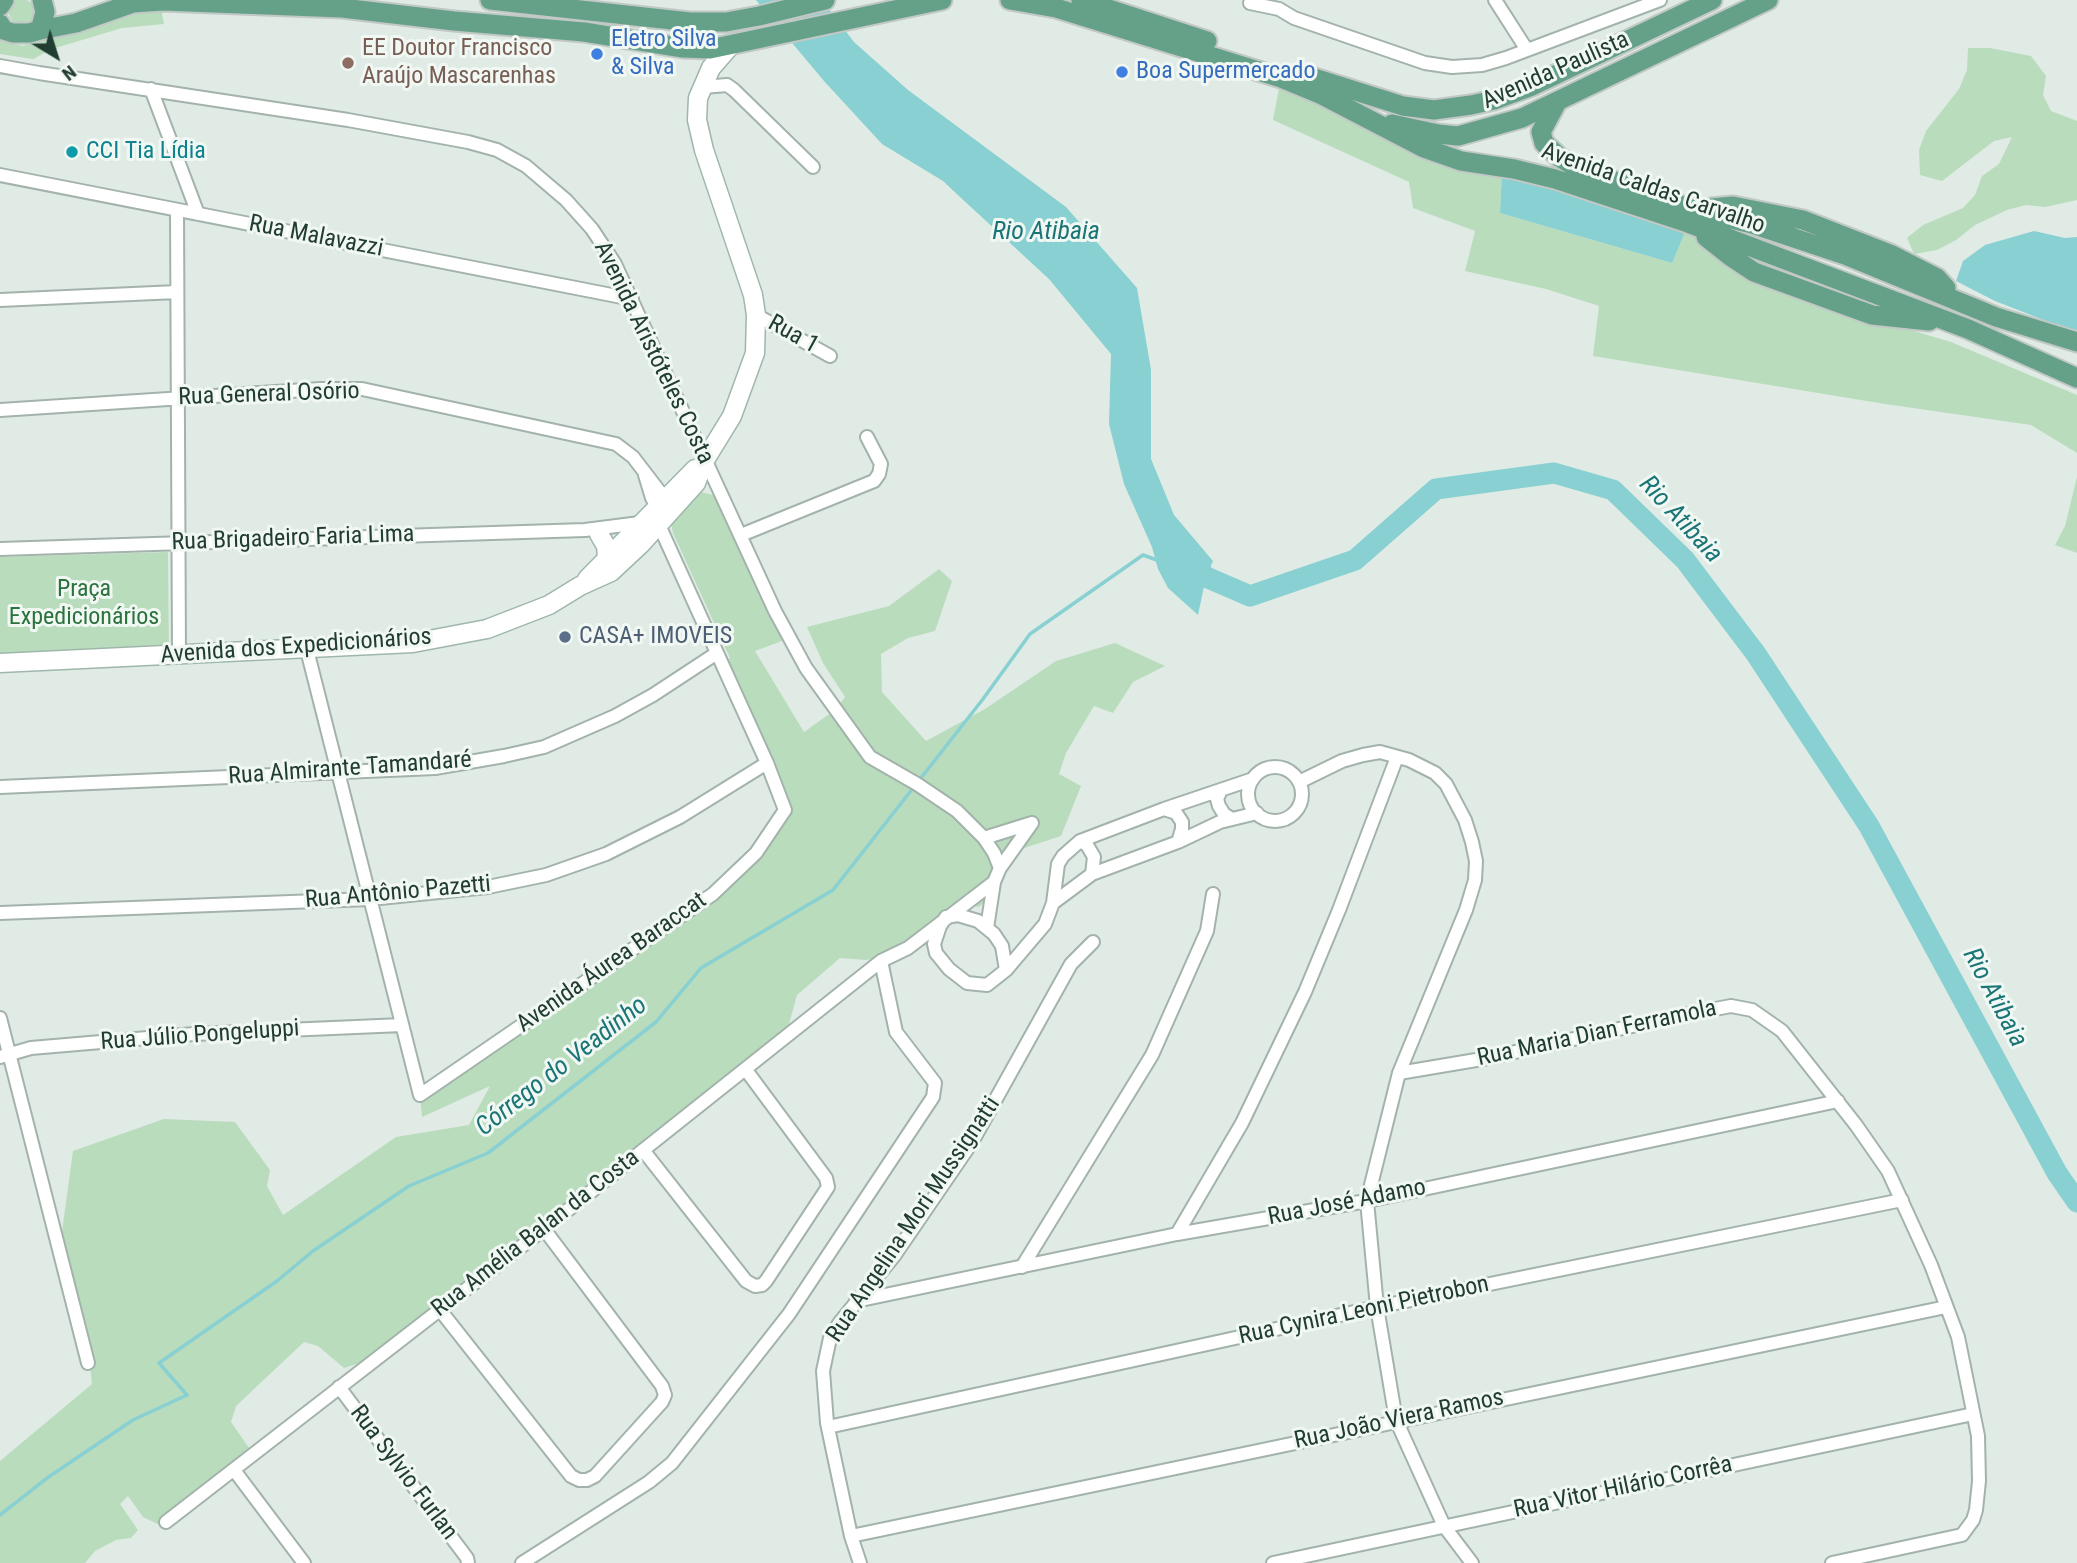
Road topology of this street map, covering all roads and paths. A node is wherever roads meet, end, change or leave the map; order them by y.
1 (4, 0) edge
2 (42, 0) edge
3 (490, 0) edge
4 (825, 0) edge
5 (942, 0) edge
6 (1010, 0) edge
7 (1082, 0) edge
8 (1495, 0) edge
9 (1660, 0) edge
10 (1712, 0) edge
11 (1768, 0) edge
12 (1250, 3) dead end
13 (0, 6) edge
14 (1, 28) edge
15 (40, 30) junction
16 (732, 45) junction
17 (1527, 50) junction
18 (0, 66) edge
19 (703, 87) junction
20 (151, 89) junction
21 (1558, 103) junction
22 (1355, 111) junction
23 (813, 167) dead end
24 (0, 175) edge
25 (177, 210) junction
26 (198, 214) junction
27 (1689, 216) junction
28 (1845, 254) junction
29 (1837, 279) junction
30 (177, 292) junction
31 (632, 299) junction
32 (0, 300) edge
33 (1956, 300) junction
34 (756, 315) junction
35 (1948, 321) junction
36 (2077, 342) edge
37 (830, 356) dead end
38 (2077, 378) edge
39 (178, 399) junction
40 (0, 410) edge
41 (867, 438) dead end
42 (705, 460) junction
43 (664, 511) junction
44 (640, 523) junction
45 (592, 532) junction
46 (741, 535) junction
47 (179, 542) junction
48 (632, 542) junction
49 (0, 549) edge
50 (607, 557) junction
51 (580, 586) junction
52 (307, 650) junction
53 (717, 653) junction
54 (179, 656) junction
55 (0, 663) edge
56 (1397, 757) junction
57 (767, 763) junction
58 (338, 774) junction
59 (1253, 779) junction
60 (1299, 782) junction
61 (0, 787) edge
62 (1221, 790) junction
63 (1164, 809) junction
64 (785, 810) joint
65 (1256, 813) junction
66 (1232, 819) junction
67 (984, 838) junction
68 (1080, 841) junction
69 (1178, 842) junction
70 (1000, 868) junction
71 (1092, 874) junction
72 (994, 882) junction
73 (1213, 894) dead end
74 (370, 900) junction
75 (1053, 903) junction
76 (0, 913) edge
77 (946, 917) junction
78 (987, 928) junction
79 (1030, 940) junction
80 (1093, 942) dead end
81 (1002, 946) junction
82 (908, 948) junction
83 (936, 954) junction
84 (881, 961) junction
85 (1006, 970) junction
86 (0, 1018) edge
87 (402, 1025) junction
88 (5, 1056) edge
89 (746, 1070) junction
90 (1399, 1073) junction
91 (1838, 1101) junction
92 (643, 1150) junction
93 (1902, 1200) junction
94 (1367, 1201) junction
95 (544, 1230) junction
96 (1177, 1234) junction
97 (1021, 1267) junction
98 (856, 1301) junction
99 (1377, 1307) junction
100 (1947, 1307) junction
101 (440, 1310) junction
102 (88, 1363) dead end
103 (339, 1387) junction
104 (1973, 1414) junction
105 (1396, 1420) junction
106 (828, 1427) junction
107 (234, 1470) junction
108 (166, 1522) dead end
109 (1444, 1526) junction
110 (851, 1536) junction
111 (467, 1560) edge
112 (304, 1563) edge
113 (522, 1563) edge
114 (860, 1563) edge
115 (1273, 1563) edge
116 (1472, 1563) edge
117 (1832, 1563) edge

1 - 13 main road
2 - 15 main road
3 - 4 main road
5 - 16 main road
6 - 22 main road, Avenida Caldas Carvalho
7 - 10 main road, Avenida Paulista
8 - 17 street
9 - 17 street
11 - 21 main road, Avenida Paulista
12 - 17 street
14 - 15 main road
15 - 16 main road
16 - 19 street
18 - 20 street, Avenida Aristóteles Costa
19 - 23 street
19 - 34 street, Avenida dos Expedicionários
20 - 26 street
20 - 31 street, Avenida Aristóteles Costa
21 - 22 main road, Avenida Paulista
21 - 27 main road, Avenida Caldas Carvalho
22 - 27 main road, Avenida Caldas Carvalho
24 - 25 street, Rua Malavazzi
25 - 26 street, Rua Malavazzi
25 - 30 street
26 - 31 street, Rua Malavazzi
27 - 28 main road, Avenida Caldas Carvalho
27 - 29 main road, Avenida Caldas Carvalho
27 - 33 main road
27 - 35 main road
28 - 29 main road
28 - 33 main road, Avenida Caldas Carvalho
29 - 35 main road, Avenida Caldas Carvalho
30 - 32 street
30 - 39 street
31 - 42 street, Avenida Aristóteles Costa
33 - 36 main road, Avenida Caldas Carvalho
34 - 37 street, Rua 1
34 - 42 street, Avenida dos Expedicionários
35 - 38 main road, Avenida Caldas Carvalho
39 - 40 street, Rua General Osório
39 - 43 street, Rua General Osório
39 - 47 street
41 - 46 street
42 - 43 street, Avenida dos Expedicionários
42 - 46 street, Avenida Aristóteles Costa
43 - 44 street, Avenida dos Expedicionários
43 - 48 street, Avenida dos Expedicionários
43 - 53 street, Rua General Osório
44 - 45 street, Rua Brigadeiro Faria Lima
44 - 48 street, Avenida dos Expedicionários
45 - 47 street, Rua Brigadeiro Faria Lima
45 - 48 street, Rua Brigadeiro Faria Lima
45 - 50 street
46 - 67 street, Avenida Aristóteles Costa
47 - 49 street, Rua Brigadeiro Faria Lima
47 - 54 street
48 - 50 street, Avenida dos Expedicionários
48 - 51 street, Avenida dos Expedicionários
50 - 51 street, Avenida dos Expedicionários
51 - 52 street, Avenida dos Expedicionários
52 - 54 street, Avenida dos Expedicionários
52 - 58 street
53 - 57 street, Rua General Osório
53 - 58 street, Rua Almirante Tamandaré
54 - 55 street, Avenida dos Expedicionários
56 - 60 street
56 - 90 street
56 - 96 street
57 - 64 street, Rua General Osório
57 - 74 street, Rua Antônio Pazetti
58 - 61 street, Rua Almirante Tamandaré
58 - 74 street
59 - 60 street
59 - 62 street
59 - 65 street
60 - 65 street
62 - 63 street
62 - 66 street
63 - 68 street
63 - 69 street
64 - 87 street, Avenida Áurea Baraccat
65 - 66 street
66 - 69 street
67 - 70 street
67 - 70 street
68 - 71 street
68 - 75 street
69 - 71 street
70 - 72 street
71 - 75 street
72 - 77 street, Rua Amélia Balan da Costa
72 - 78 street
73 - 97 street
74 - 76 street, Rua Antônio Pazetti
74 - 87 street
75 - 79 street
77 - 78 street
77 - 82 street, Rua Amélia Balan da Costa
77 - 83 street
78 - 81 street
79 - 81 street
79 - 85 street
80 - 98 street, Rua Angelina Mori Mussignatti
81 - 85 street
82 - 83 street
82 - 84 street, Rua Amélia Balan da Costa
83 - 85 street
84 - 89 street, Rua Amélia Balan da Costa
84 - 113 street
86 - 88 street
87 - 88 street, Rua Júlio Pongeluppi
88 - 102 street
89 - 92 street, Rua Amélia Balan da Costa
89 - 92 street
90 - 91 street, Rua Maria Dian Ferramola
90 - 94 street
91 - 93 street, Rua Maria Dian Ferramola
91 - 94 street, Rua José Adamo
92 - 95 street, Rua Amélia Balan da Costa
93 - 99 street, Rua Cynira Leoni Pietrobon
93 - 100 street, Rua Maria Dian Ferramola
94 - 96 street, Rua José Adamo
94 - 99 street
95 - 101 street, Rua Amélia Balan da Costa
95 - 101 street
96 - 97 street, Rua José Adamo
97 - 98 street, Rua José Adamo
98 - 106 street, Rua Angelina Mori Mussignatti
99 - 105 street
99 - 106 street, Rua Cynira Leoni Pietrobon
100 - 104 street, Rua Maria Dian Ferramola
100 - 105 street, Rua João Viera Ramos
101 - 103 street, Rua Amélia Balan da Costa
103 - 107 street, Rua Amélia Balan da Costa
103 - 111 street, Rua Sylvio Furlan
104 - 109 street, Rua Vitor Hilário Corrêa
104 - 117 street, Rua Maria Dian Ferramola
105 - 109 street
105 - 110 street, Rua João Viera Ramos
106 - 110 street, Rua Angelina Mori Mussignatti
107 - 108 street, Rua Amélia Balan da Costa
107 - 112 street
109 - 115 street, Rua Vitor Hilário Corrêa
109 - 116 street
110 - 114 street, Rua Angelina Mori Mussignatti

